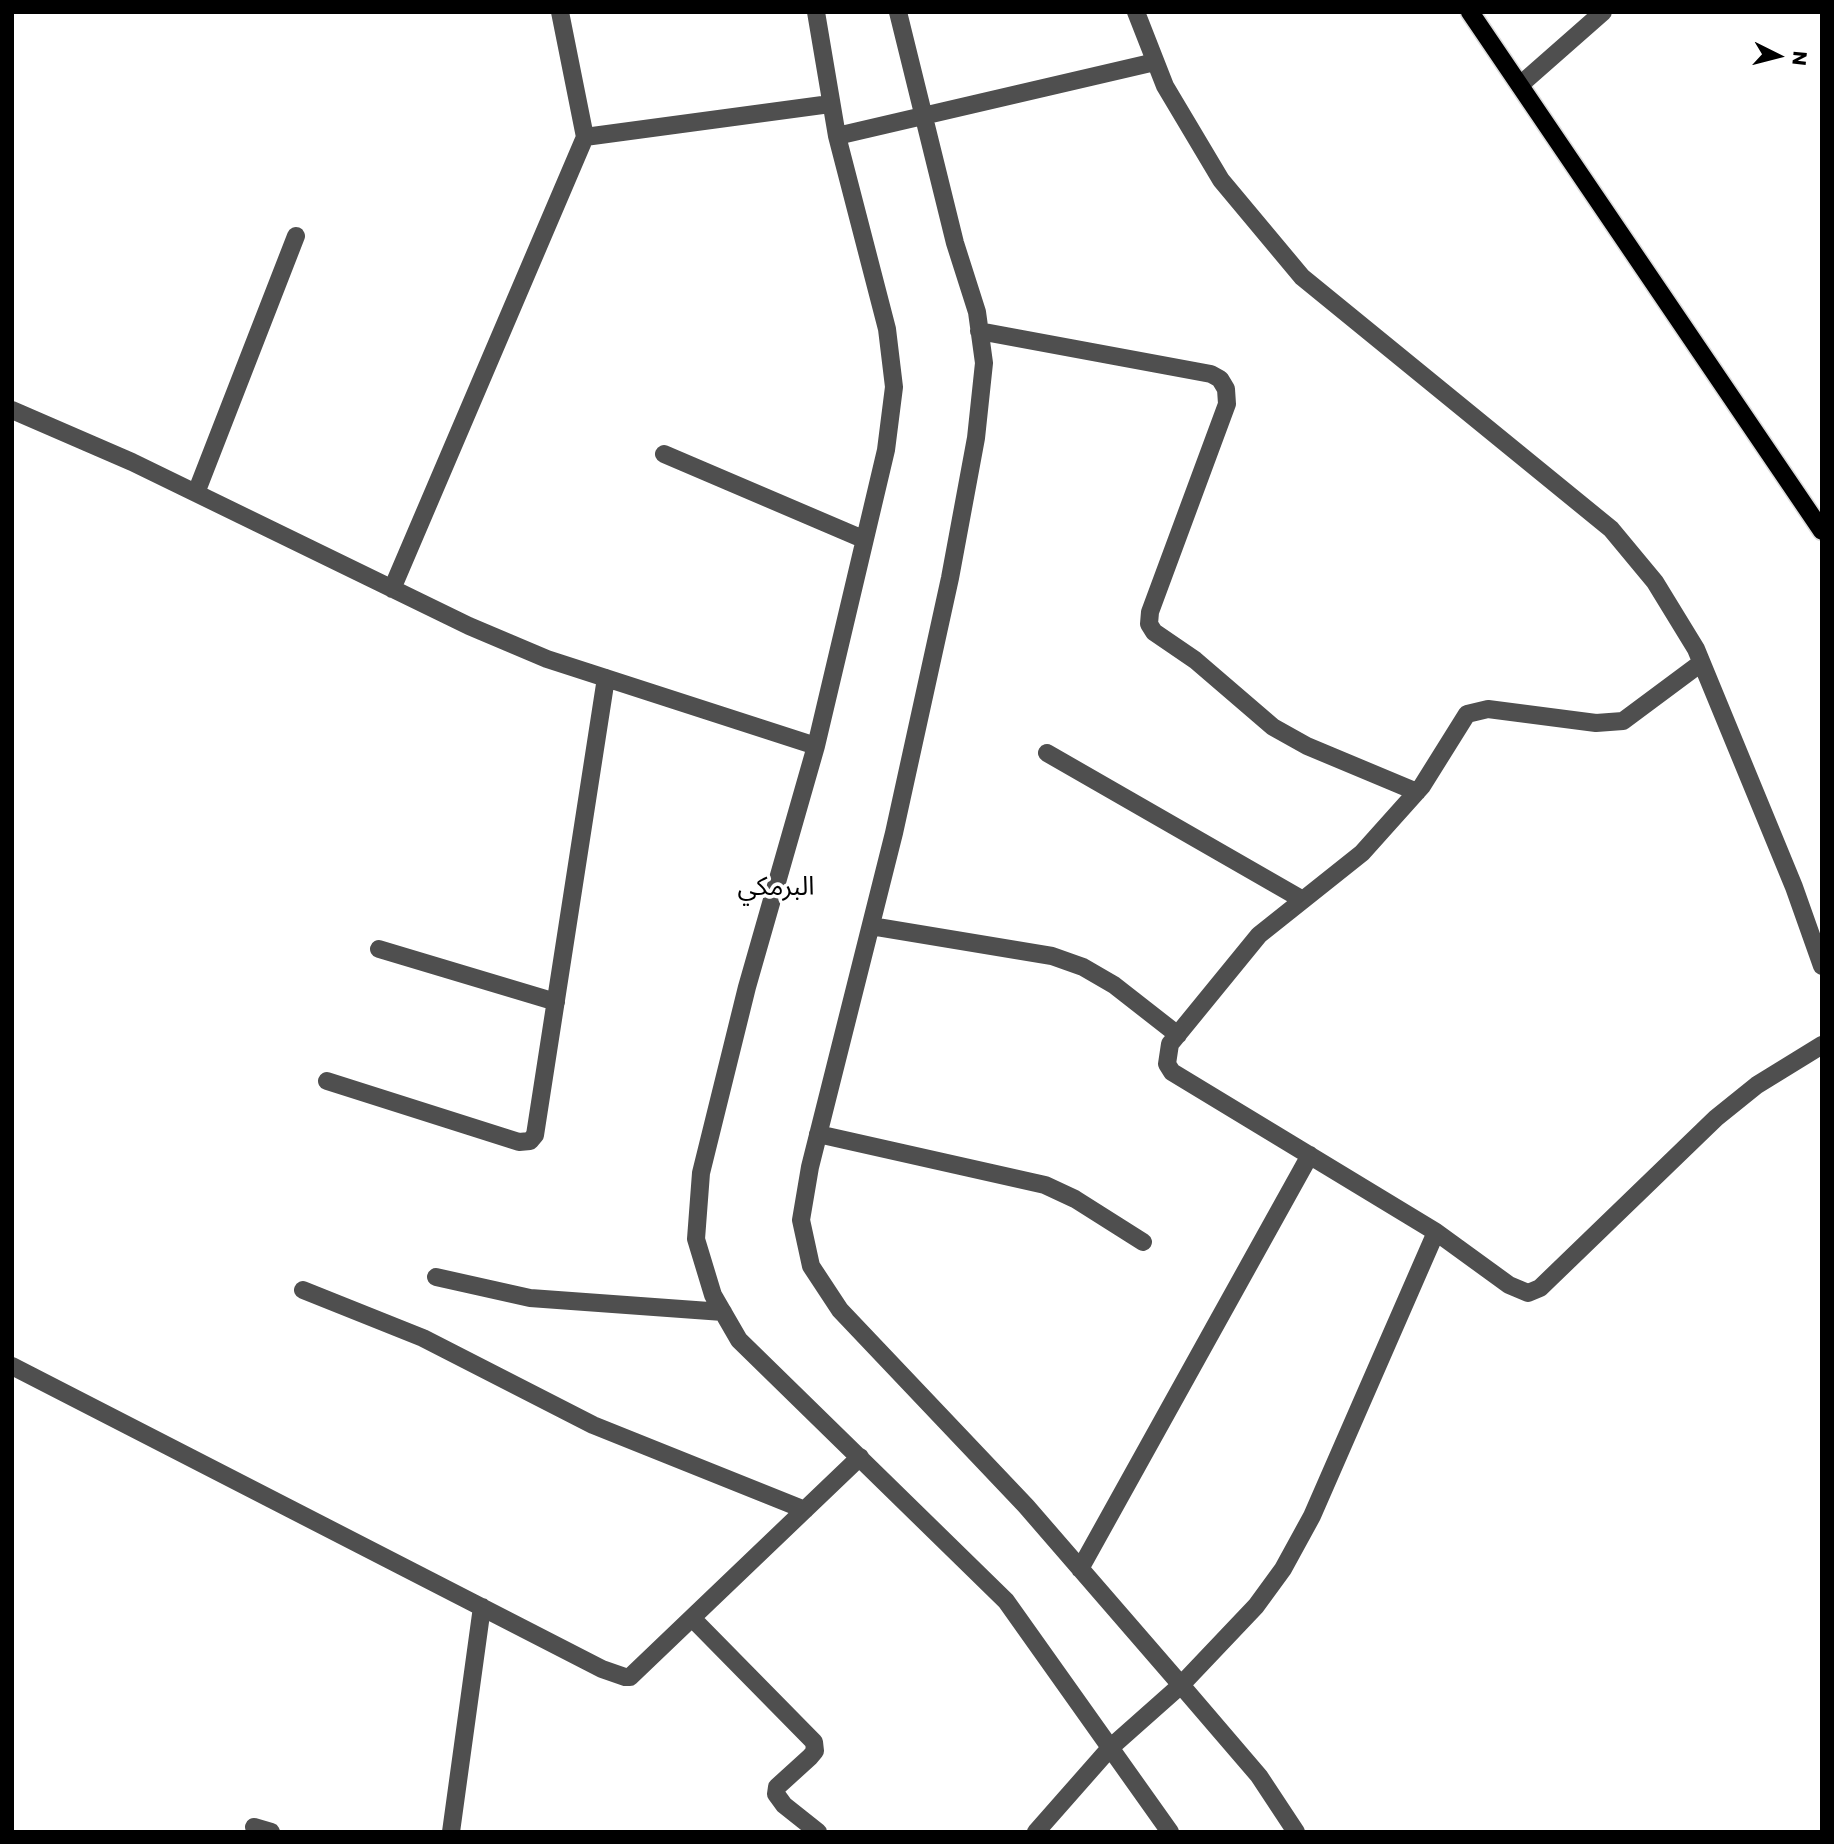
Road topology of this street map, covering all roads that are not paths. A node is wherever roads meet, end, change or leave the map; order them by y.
1 (560, 12) edge
2 (816, 12) edge
3 (898, 12) edge
4 (1136, 12) edge
5 (1470, 12) edge
6 (1603, 12) edge
7 (1155, 62) junction
8 (1520, 85) junction
9 (830, 104) junction
10 (921, 117) junction
11 (844, 135) junction
12 (584, 136) junction
13 (296, 236) dead end
14 (979, 331) junction
15 (12, 410) edge
16 (664, 454) dead end
17 (196, 493) junction
18 (1822, 531) edge
19 (863, 539) junction
20 (392, 589) junction
21 (1701, 663) junction
22 (606, 678) junction
23 (816, 746) junction
24 (1047, 753) dead end
25 (1417, 792) junction
26 (1303, 900) junction
27 (871, 926) junction
28 (379, 949) dead end
29 (1822, 967) edge
30 (556, 1002) junction
31 (1178, 1035) junction
32 (1822, 1045) edge
33 (327, 1082) dead end
34 (818, 1134) junction
35 (1310, 1155) junction
36 (1436, 1232) junction
37 (1143, 1242) dead end
38 (436, 1277) dead end
39 (303, 1290) dead end
40 (723, 1312) junction
41 (12, 1366) edge
42 (860, 1457) junction
43 (805, 1510) junction
44 (1080, 1569) junction
45 (482, 1607) junction
46 (692, 1618) junction
47 (1181, 1685) junction
48 (1117, 1742) junction
49 (451, 1832) edge
50 (818, 1832) edge
51 (1036, 1832) edge
52 (1170, 1832) edge
53 (1296, 1832) edge

1 - 12 street
2 - 9 street
3 - 10 street
4 - 7 street
5 - 8 main road
6 - 8 street
7 - 10 street
7 - 21 street
8 - 18 main road
9 - 11 street
9 - 12 street
10 - 11 street
10 - 14 street
11 - 19 street
12 - 20 street
13 - 17 street
14 - 25 street
14 - 27 street
15 - 17 street
16 - 19 street
17 - 20 street
19 - 23 street
20 - 22 street
21 - 25 street
21 - 29 street
22 - 23 street
22 - 30 street
23 - 40 street
24 - 26 street
25 - 26 street
26 - 31 street
27 - 31 street
27 - 34 street
28 - 30 street
30 - 33 street
31 - 35 street
32 - 36 street
34 - 37 street
34 - 44 street
35 - 36 street
35 - 44 street
36 - 47 street
38 - 40 street
39 - 43 street
40 - 42 street
41 - 45 street
42 - 43 street
42 - 48 street
43 - 46 street
44 - 47 street
45 - 46 street
45 - 49 street
46 - 50 street
47 - 48 street
47 - 53 street
48 - 51 street
48 - 52 street

